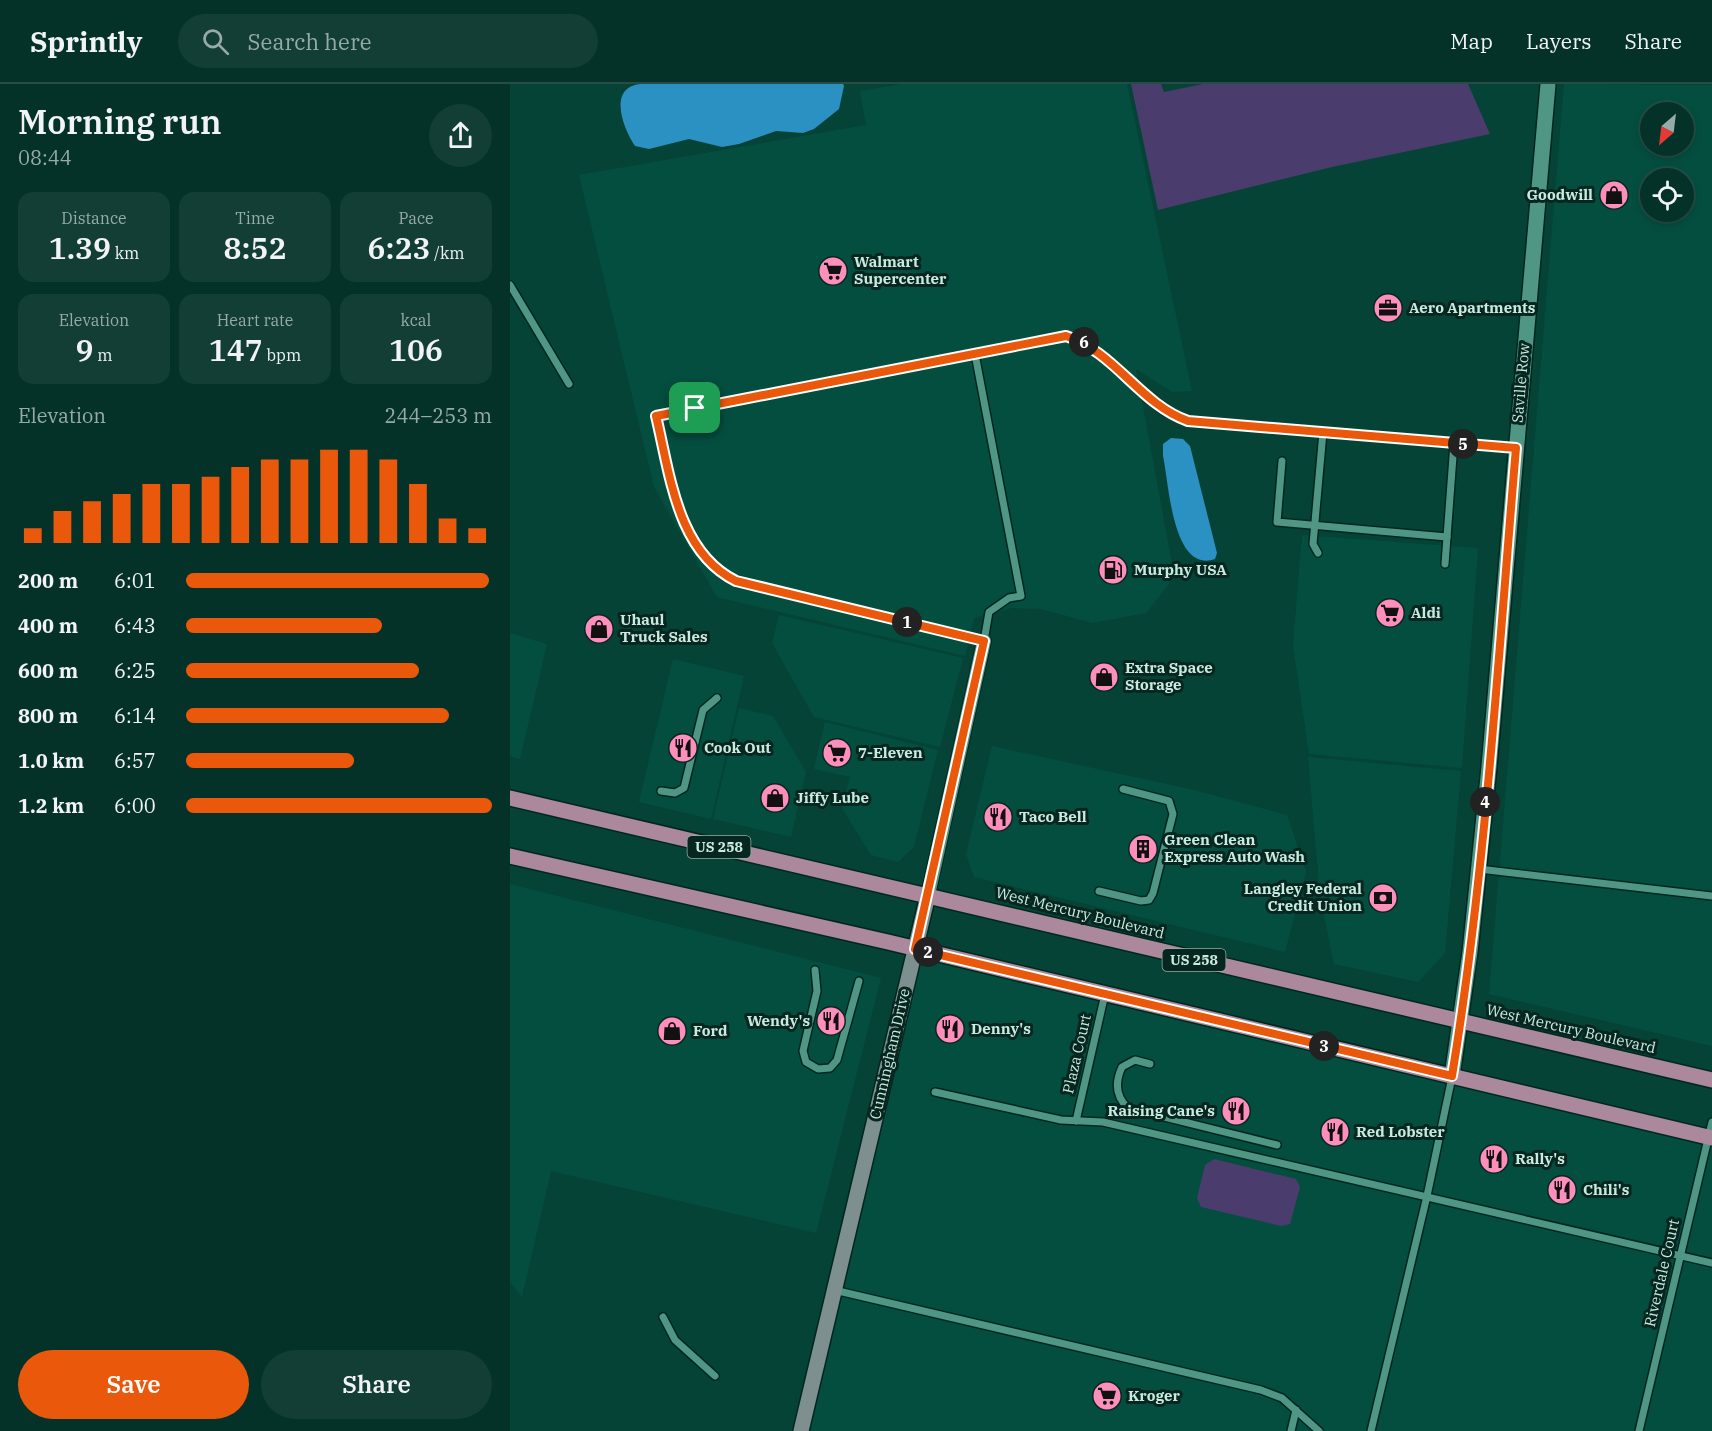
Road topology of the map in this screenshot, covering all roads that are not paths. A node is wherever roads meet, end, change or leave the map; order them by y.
1 (1548, 84) edge
2 (510, 285) edge
3 (975, 354) junction
4 (569, 384) dead end
5 (1323, 432) junction
6 (1454, 443) junction
7 (1516, 448) junction
8 (1282, 461) dead end
9 (1315, 526) junction
10 (1447, 537) junction
11 (1318, 553) dead end
12 (1445, 564) dead end
13 (984, 641) junction
14 (717, 698) dead end
15 (1123, 789) dead end
16 (661, 791) dead end
17 (510, 798) edge
18 (510, 856) edge
19 (1478, 869) junction
20 (1099, 891) dead end
21 (928, 895) junction
22 (1712, 896) edge
23 (915, 949) junction
24 (815, 970) dead end
25 (859, 981) dead end
26 (1105, 994) junction
27 (1461, 1022) junction
28 (1150, 1064) dead end
29 (1452, 1076) junction
30 (1712, 1080) edge
31 (935, 1092) dead end
32 (1076, 1121) junction
33 (1711, 1132) edge
34 (1277, 1146) dead end
35 (1427, 1196) junction
36 (1680, 1256) junction
37 (1712, 1263) edge
38 (834, 1290) junction
39 (663, 1317) dead end
40 (715, 1376) dead end
41 (1296, 1410) junction
42 (801, 1431) edge
43 (1291, 1431) edge
44 (1319, 1431) edge
45 (1371, 1431) edge
46 (1639, 1431) edge

1 - 7 street, Saville Row
2 - 4 lane
3 - 5 lane
3 - 13 lane
3 - 13 lane
5 - 6 lane
5 - 9 lane
6 - 7 lane
6 - 10 lane
7 - 19 street, Saville Row
8 - 9 lane
9 - 10 lane
9 - 11 lane
10 - 12 lane
13 - 21 street, Cunningham Drive
14 - 16 lane
15 - 20 lane
17 - 21 main road, West Mercury Boulevard / US 258
18 - 23 main road
19 - 22 lane
19 - 27 street, Saville Row
21 - 23 main road, Cunningham Drive
21 - 27 main road, West Mercury Boulevard / US 258
23 - 26 main road
23 - 38 main road, Cunningham Drive
24 - 25 lane
26 - 29 main road
26 - 32 lane, Plaza Court
27 - 29 street, Saville Row
27 - 30 main road, West Mercury Boulevard / US 258
28 - 34 lane
29 - 33 main road
29 - 35 lane
31 - 32 lane
32 - 35 lane
33 - 36 lane, Riverdale Court
35 - 36 lane
35 - 45 lane
36 - 37 lane
36 - 46 lane, Riverdale Court
38 - 41 lane
38 - 42 main road, Cunningham Drive
39 - 40 lane
41 - 43 lane
41 - 44 lane

